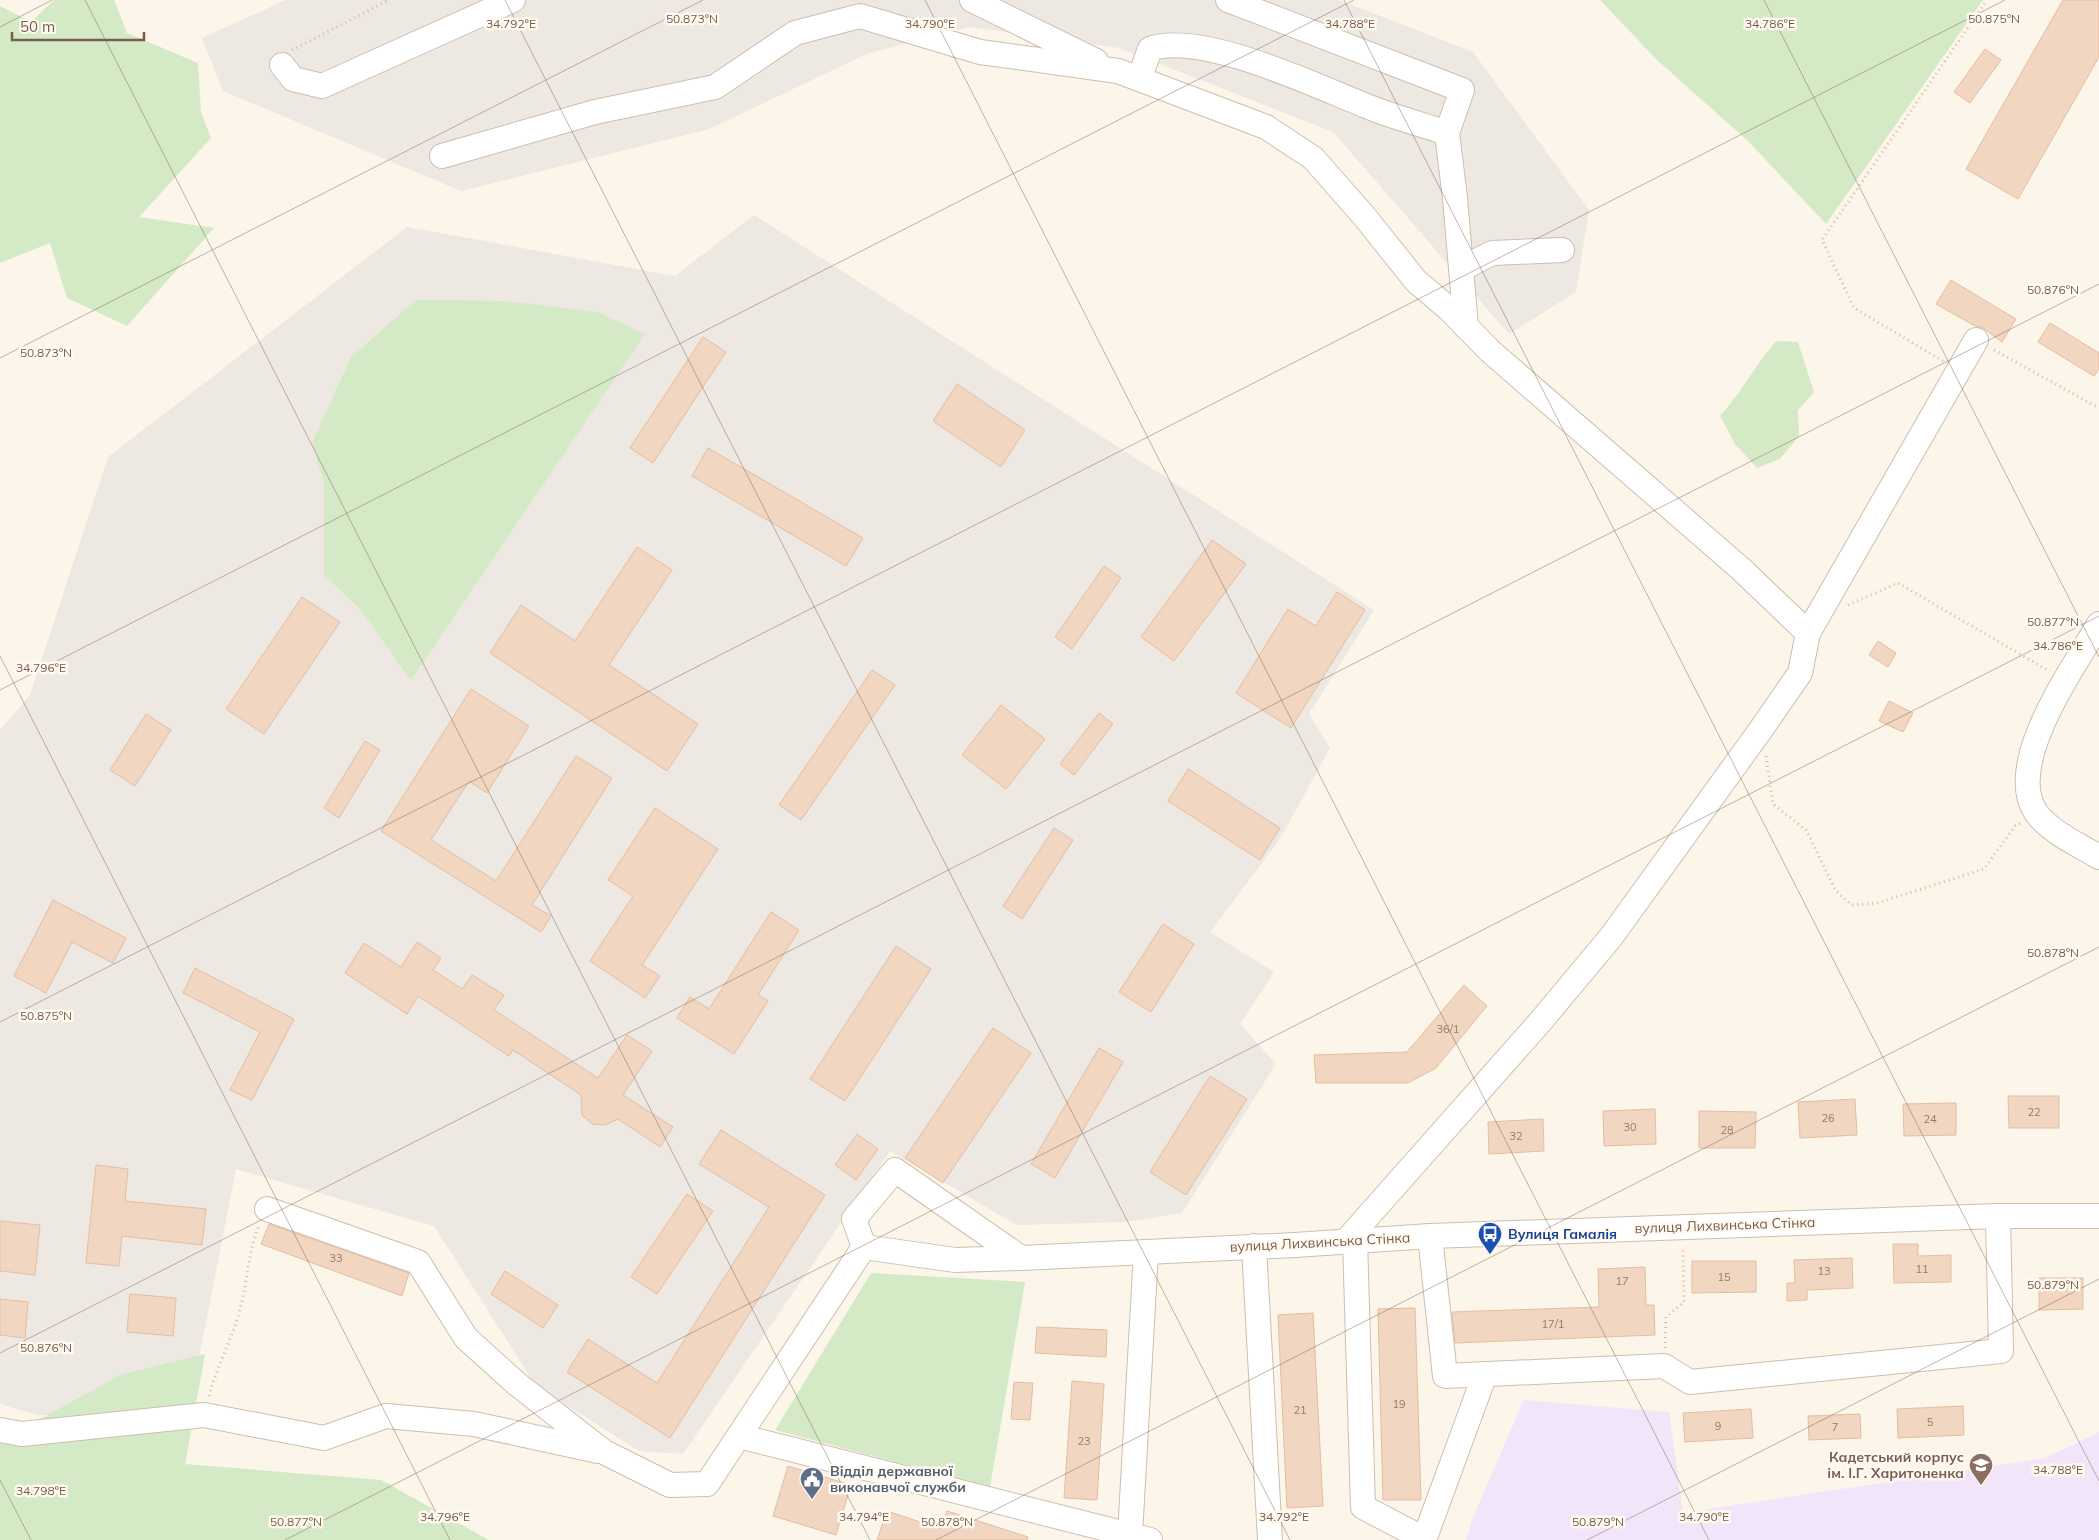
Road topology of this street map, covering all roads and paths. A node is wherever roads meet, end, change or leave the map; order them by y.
1 (389, 0) edge
2 (513, 0) edge
3 (972, 0) edge
4 (1228, 0) edge
5 (1987, 0) edge
6 (282, 65) joint
7 (1128, 75) junction
8 (1447, 133) junction
9 (442, 156) dead end
10 (1562, 250) dead end
11 (1461, 269) junction
12 (1466, 327) junction
13 (1976, 340) joint
14 (1958, 370) junction
15 (2099, 408) edge
16 (1821, 612) junction
17 (2099, 624) edge
18 (1808, 633) junction
19 (2066, 681) junction
20 (1762, 728) junction
21 (2037, 814) junction
22 (2099, 857) edge
23 (267, 1209) joint
24 (1998, 1216) junction
25 (2099, 1216) edge
26 (1683, 1227) junction
27 (1430, 1236) junction
28 (1350, 1241) junction
29 (1254, 1246) junction
30 (864, 1247) junction
31 (1146, 1252) junction
32 (1021, 1258) junction
33 (1664, 1366) junction
34 (1485, 1374) junction
35 (204, 1415) junction
36 (0, 1430) edge
37 (739, 1436) junction
38 (604, 1452) junction
39 (1140, 1538) edge
40 (1270, 1540) edge
41 (1424, 1540) edge

1 - 6 path
2 - 6 street
3 - 7 street
4 - 8 street
5 - 14 path
7 - 8 street
7 - 9 street
7 - 12 street
8 - 11 street
10 - 11 street
11 - 12 street
12 - 18 street
13 - 14 street
13 - 15 path
14 - 16 street
16 - 18 street
16 - 19 path
17 - 19 street
18 - 20 street
19 - 21 street
20 - 21 path
20 - 28 street
21 - 22 street
23 - 35 path
23 - 38 street
24 - 25 street, вулиця Лихвинська Стінка
24 - 26 street, вулиця Лихвинська Стінка
24 - 33 street
26 - 27 street, вулиця Лихвинська Стінка
26 - 33 path
27 - 28 street, вулиця Лихвинська Стінка
27 - 34 street
28 - 29 street, вулиця Лихвинська Стінка
28 - 41 street
29 - 31 street, вулиця Лихвинська Стінка
29 - 40 street
30 - 32 street, вулиця Лихвинська Стінка
30 - 32 street
30 - 37 street
31 - 32 street, вулиця Лихвинська Стінка
31 - 39 street
33 - 34 street
34 - 41 street
35 - 36 street
35 - 38 street
37 - 38 street
37 - 39 street

